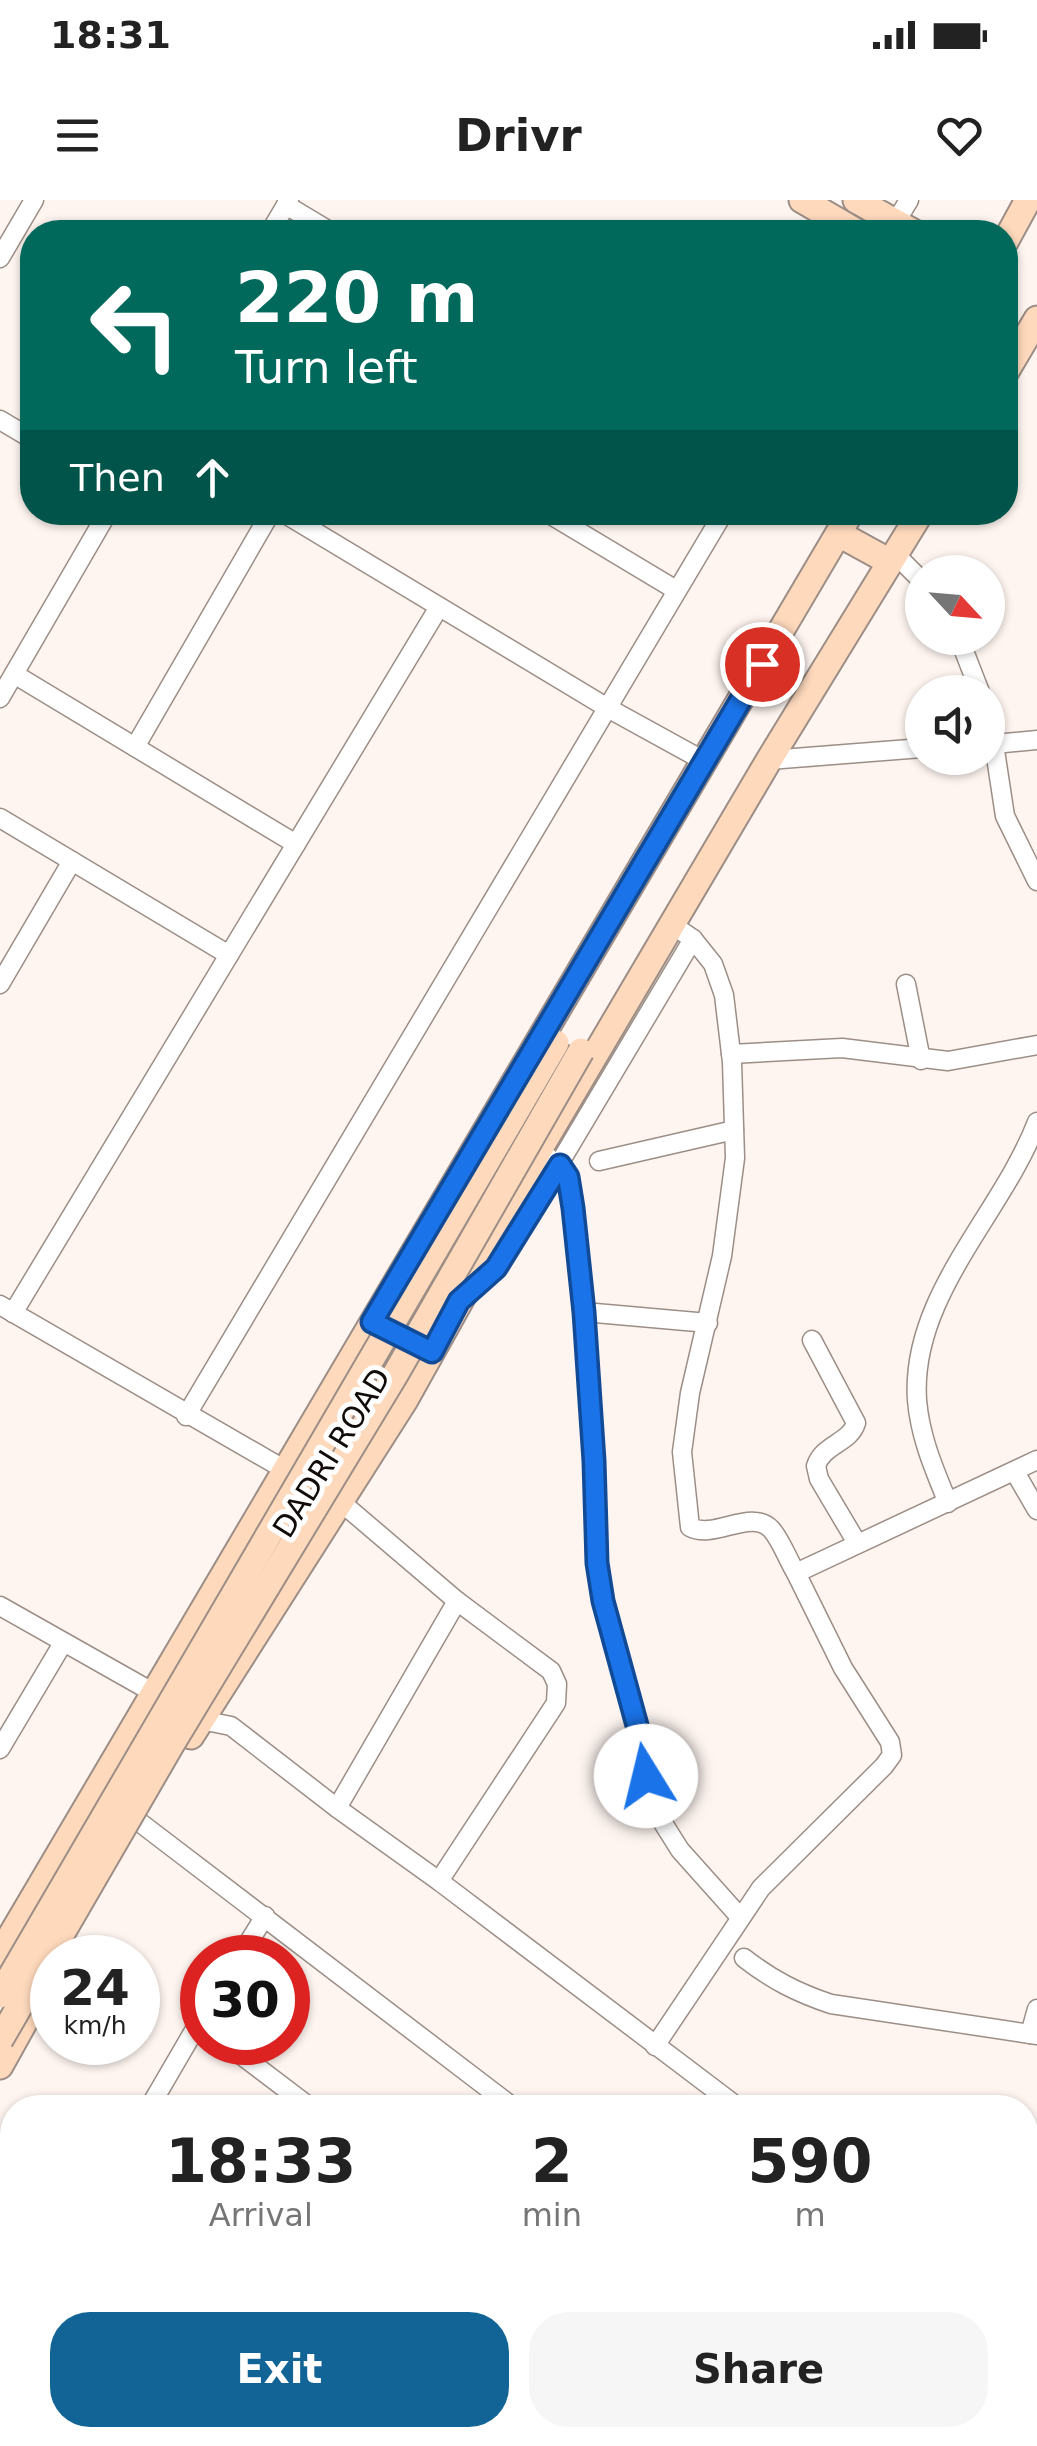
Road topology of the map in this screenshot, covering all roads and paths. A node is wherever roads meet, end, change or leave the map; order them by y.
1 (802, 200) edge
2 (856, 200) edge
3 (1026, 200) edge
4 (287, 202) edge
5 (313, 220) edge
6 (836, 220) edge
7 (890, 220) edge
8 (1007, 220) edge
9 (20, 224) edge
10 (0, 258) edge
11 (1033, 331) edge
12 (1018, 354) edge
13 (100, 525) edge
14 (264, 525) edge
15 (304, 525) edge
16 (567, 525) edge
17 (716, 525) edge
18 (844, 525) edge
19 (848, 525) edge
20 (912, 525) edge
21 (893, 558) junction
22 (905, 568) edge
23 (676, 590) junction
24 (439, 606) junction
25 (14, 674) junction
26 (0, 698) edge
27 (606, 707) junction
28 (1037, 740) edge
29 (1005, 743) edge
30 (135, 748) junction
31 (905, 749) edge
32 (768, 760) junction
33 (704, 761) junction
34 (997, 775) edge
35 (0, 818) edge
36 (296, 844) junction
37 (72, 861) junction
38 (1037, 881) edge
39 (672, 924) junction
40 (693, 939) junction
41 (230, 955) junction
42 (584, 963) junction
43 (637, 983) junction
44 (0, 984) edge
45 (906, 984) dead end
46 (1037, 1045) edge
47 (568, 1047) junction
48 (731, 1054) junction
49 (921, 1060) junction
50 (1037, 1122) edge
51 (734, 1130) junction
52 (539, 1150) junction
53 (599, 1160) dead end
54 (560, 1165) junction
55 (463, 1296) junction
56 (7, 1309) edge
57 (584, 1312) junction
58 (372, 1322) junction
59 (708, 1323) junction
60 (812, 1340) dead end
61 (432, 1352) junction
62 (186, 1416) junction
63 (1037, 1460) edge
64 (285, 1471) junction
65 (1015, 1472) junction
66 (342, 1501) junction
67 (948, 1503) junction
68 (1037, 1510) edge
69 (857, 1543) junction
70 (796, 1573) junction
71 (457, 1602) junction
72 (0, 1606) edge
73 (63, 1643) junction
74 (154, 1693) junction
75 (200, 1720) junction
76 (0, 1749) edge
77 (336, 1808) junction
78 (138, 1821) junction
79 (439, 1881) junction
80 (265, 1916) junction
81 (739, 1916) junction
82 (74, 1935) edge
83 (253, 1935) edge
84 (0, 1954) edge
85 (744, 1958) dead end
86 (0, 1995) edge
87 (1037, 2010) edge
88 (30, 2012) edge
89 (1033, 2034) edge
90 (0, 2040) edge
91 (655, 2046) junction
92 (180, 2057) edge
93 (253, 2065) edge
94 (0, 2066) edge
95 (157, 2095) edge
96 (292, 2095) edge
97 (497, 2095) edge
98 (721, 2095) edge

1 - 6 main road
2 - 7 main road
3 - 8 main road
4 - 5 street
9 - 10 street
11 - 12 main road
13 - 25 street
14 - 30 street
15 - 24 street
16 - 23 street
17 - 23 street
18 - 33 main road, DADRI ROAD
19 - 21 main road
20 - 21 main road, DADRI ROAD
21 - 22 street
21 - 32 main road, DADRI ROAD
23 - 27 street
24 - 27 street
24 - 36 street
25 - 26 street
25 - 30 street
27 - 33 street
27 - 62 street
28 - 29 street
30 - 36 street
31 - 32 street
32 - 39 main road, DADRI ROAD
33 - 42 main road, DADRI ROAD
34 - 38 street
35 - 37 street
36 - 41 street
37 - 41 street
37 - 44 street
39 - 40 street
39 - 43 main road, DADRI ROAD
40 - 48 street
40 - 54 street
41 - 56 street
42 - 47 main road
42 - 58 main road, DADRI ROAD
43 - 47 main road
43 - 52 main road, DADRI ROAD
45 - 49 street
46 - 49 street
47 - 86 main road, bridge
47 - 90 main road, bridge
48 - 49 street
48 - 51 street
50 - 67 street
51 - 53 street
51 - 59 street
52 - 54 street
52 - 55 main road, DADRI ROAD
54 - 55 street
54 - 57 street
55 - 61 main road, DADRI ROAD
56 - 62 street
57 - 59 street
57 - 81 street
58 - 61 main road
58 - 64 main road, DADRI ROAD
59 - 70 street
60 - 69 street
61 - 66 main road, DADRI ROAD
62 - 64 street
63 - 65 street
64 - 66 street
64 - 74 main road, DADRI ROAD
65 - 67 street
65 - 68 street
66 - 71 street
66 - 75 main road, DADRI ROAD
67 - 69 street
69 - 70 street
70 - 81 street
71 - 77 street
71 - 79 street
72 - 73 street
73 - 74 street
73 - 76 street
74 - 84 main road, DADRI ROAD
75 - 77 street
75 - 78 main road, DADRI ROAD
77 - 79 street
78 - 80 street
78 - 82 main road, DADRI ROAD
79 - 91 street
80 - 83 street
80 - 97 street
81 - 91 street
85 - 89 street
87 - 89 street
88 - 94 main road
91 - 98 street
92 - 95 street
93 - 96 street

